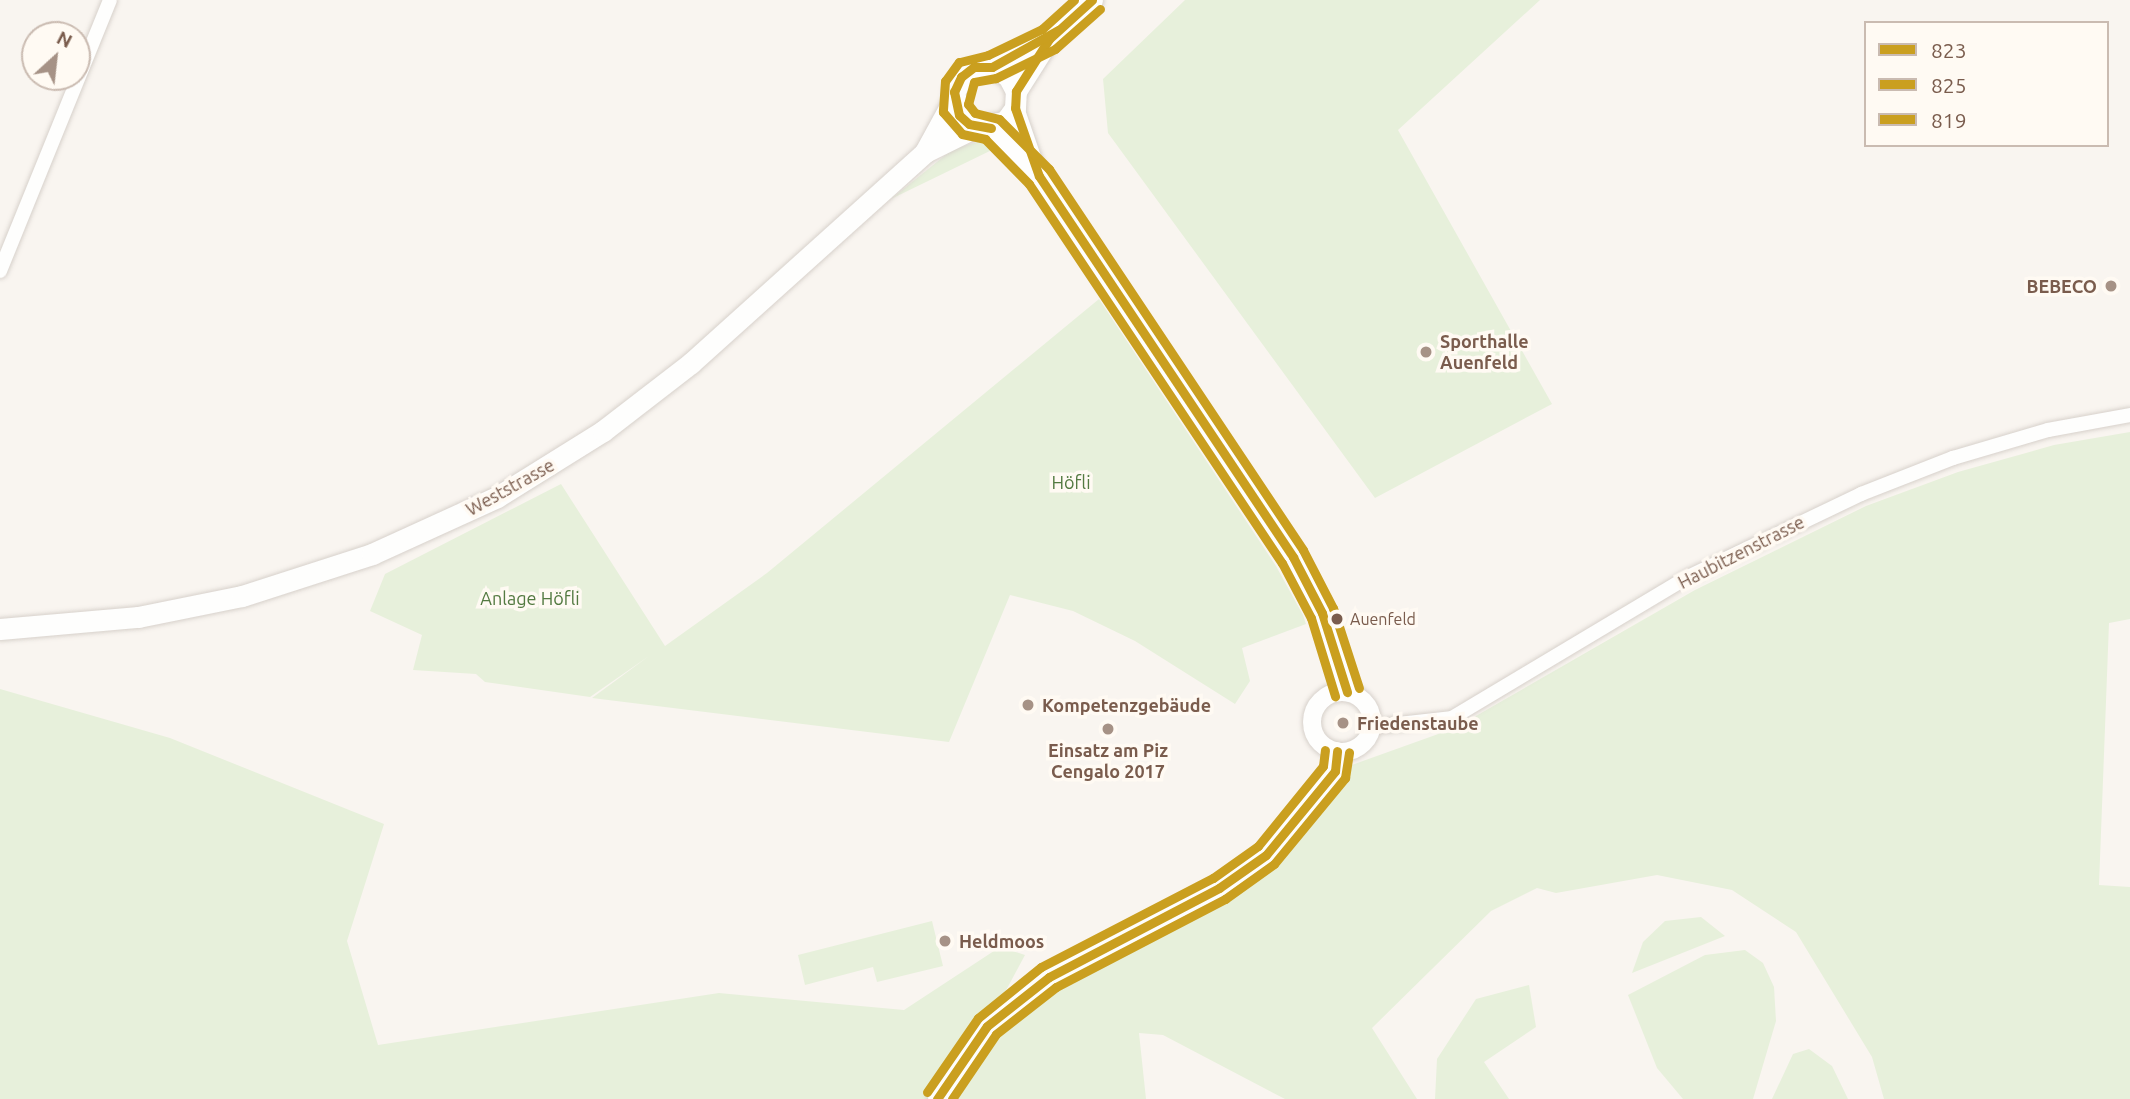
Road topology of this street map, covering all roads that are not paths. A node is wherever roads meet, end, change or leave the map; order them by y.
1 (110, 0) edge
2 (1092, 0) edge
3 (1049, 39) junction
4 (992, 67) junction
5 (954, 100) junction
6 (1016, 100) junction
7 (983, 127) junction
8 (925, 152) junction
9 (1039, 176) junction
10 (0, 271) edge
11 (2130, 415) edge
12 (0, 629) edge
13 (1347, 692) junction
14 (1372, 727) junction
15 (1337, 751) junction
16 (937, 1099) edge

1 - 10 street
2 - 3 main road
3 - 4 main road
3 - 6 main road, Weststrasse
4 - 5 main road
4 - 6 main road
5 - 7 main road
5 - 8 main road, Weststrasse
6 - 7 main road, Weststrasse
6 - 9 street
7 - 8 main road, Weststrasse
7 - 9 street
8 - 12 main road, Weststrasse
9 - 13 street
11 - 14 street, Haubitzenstrasse
13 - 14 street
13 - 15 street
14 - 15 street
15 - 16 street

